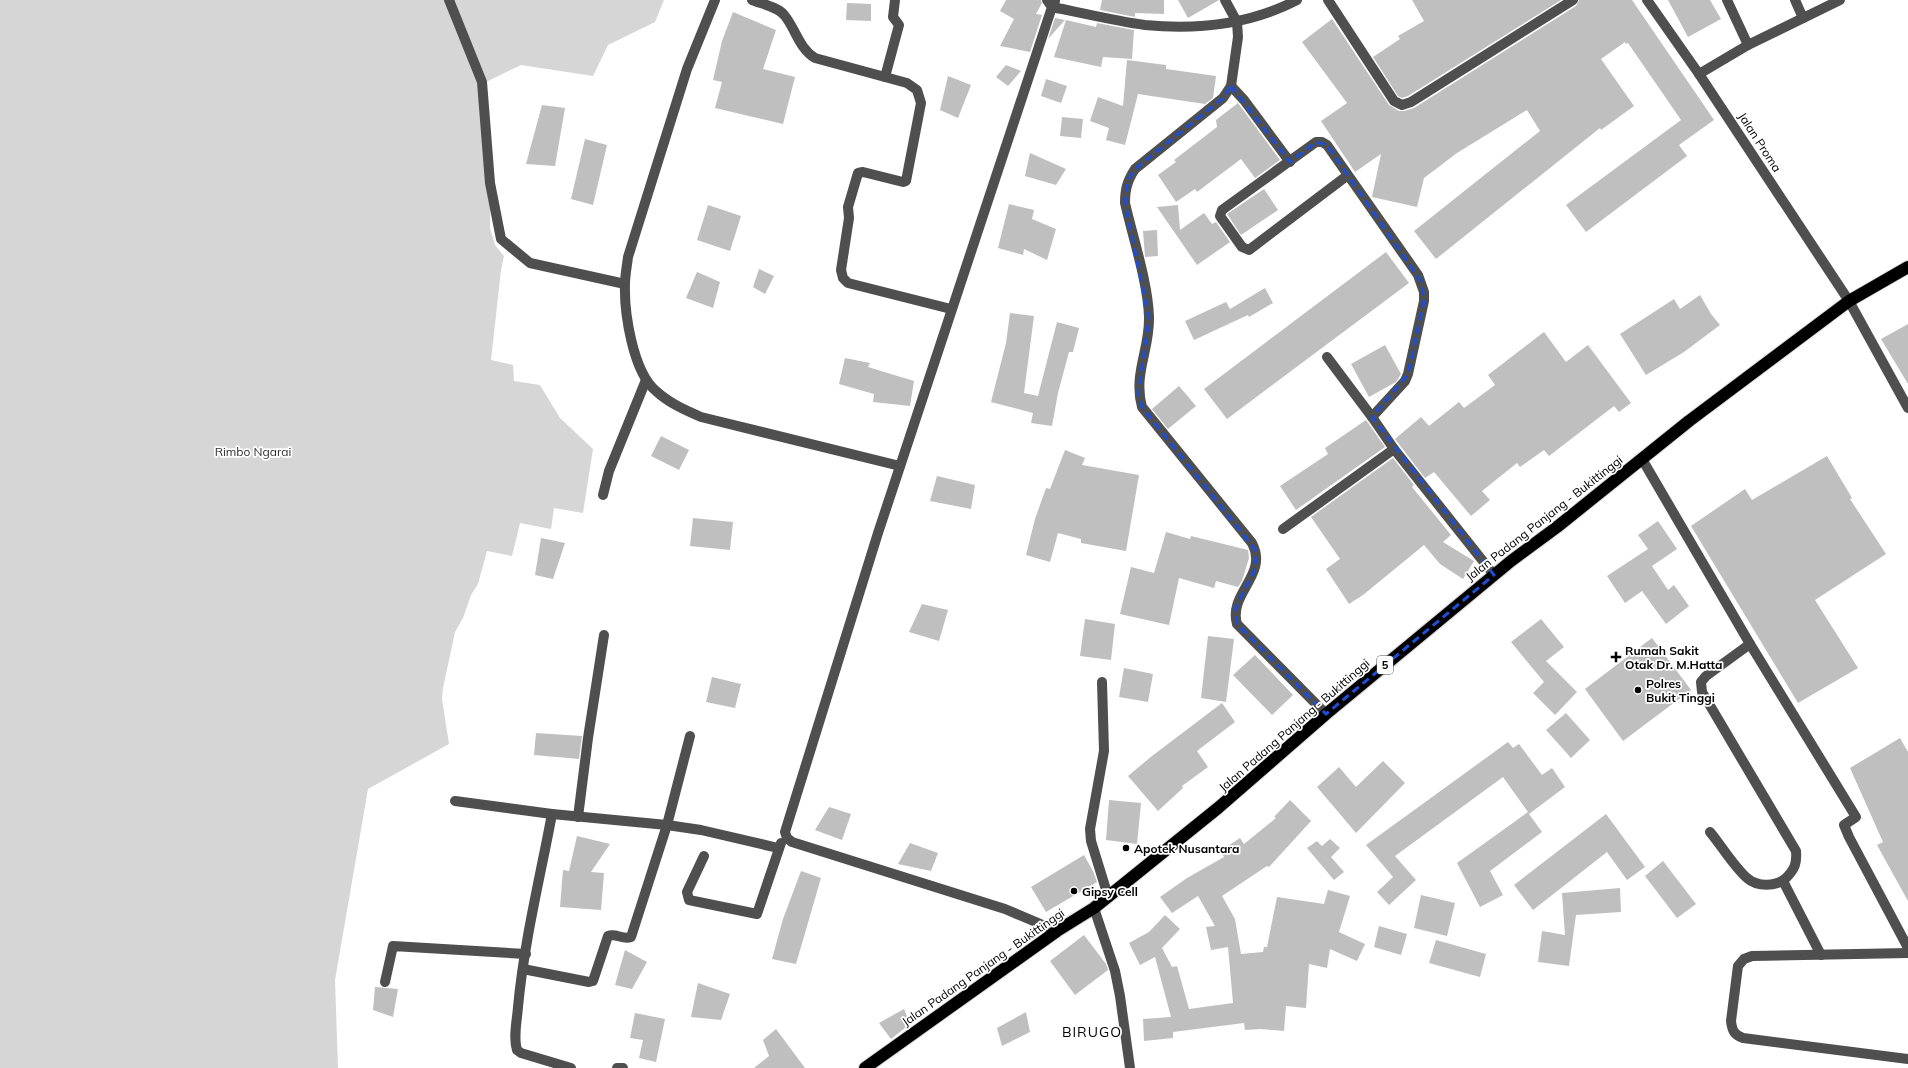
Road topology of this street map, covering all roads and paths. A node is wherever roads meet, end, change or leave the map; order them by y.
1 (449, 0) edge
2 (715, 0) edge
3 (752, 0) edge
4 (896, 0) edge
5 (1225, 0) edge
6 (1297, 0) edge
7 (1328, 0) edge
8 (1573, 0) edge
9 (1647, 0) edge
10 (1727, 0) edge
11 (1795, 0) edge
12 (1840, 0) edge
13 (1051, 2) edge
14 (1803, 18) junction
15 (1237, 22) junction
16 (1748, 45) junction
17 (1699, 74) junction
18 (885, 77) junction
19 (1231, 86) junction
20 (1290, 162) junction
21 (1348, 175) junction
22 (1908, 267) edge
23 (625, 284) junction
24 (1849, 301) junction
25 (951, 309) junction
26 (1327, 357) dead end
27 (646, 380) junction
28 (1908, 408) edge
29 (1372, 416) junction
30 (1394, 449) junction
31 (1642, 459) junction
32 (900, 466) junction
33 (603, 495) dead end
34 (1283, 529) dead end
35 (1494, 575) junction
36 (604, 635) dead end
37 (1750, 644) junction
38 (1102, 682) dead end
39 (1326, 714) junction
40 (690, 736) dead end
41 (455, 801) dead end
42 (552, 814) junction
43 (578, 817) junction
44 (667, 825) junction
45 (785, 832) junction
46 (1710, 832) dead end
47 (778, 848) junction
48 (704, 856) dead end
49 (1783, 881) junction
50 (1108, 896) junction
51 (1094, 908) junction
52 (1057, 931) junction
53 (1908, 948) edge
54 (1908, 953) edge
55 (526, 954) junction
56 (1821, 955) junction
57 (523, 969) junction
58 (384, 982) dead end
59 (1908, 1059) edge
60 (869, 1067) edge
61 (571, 1068) edge
62 (617, 1068) edge
63 (623, 1068) edge
64 (1130, 1068) edge

1 - 23 street
2 - 23 street
3 - 18 street
4 - 18 street
5 - 15 street
6 - 15 street
7 - 8 street
9 - 17 street, Jalan Proma
10 - 16 street
11 - 14 street
12 - 14 street
13 - 15 street
13 - 25 street
14 - 16 street
15 - 19 street
16 - 17 street
17 - 24 street, Jalan Proma
18 - 25 street
19 - 20 street
19 - 39 street
20 - 21 street
20 - 21 street
21 - 29 street
22 - 24 highway, Jalan Padang Panjang - Bukittinggi / 5
23 - 27 street
24 - 28 street, Jalan Proma
24 - 31 highway, Jalan Padang Panjang - Bukittinggi / 5
25 - 32 street
26 - 29 street
27 - 32 street
27 - 33 street
29 - 30 street
30 - 34 street
30 - 35 street
31 - 35 highway, Jalan Padang Panjang - Bukittinggi / 5
31 - 37 street
32 - 45 street
35 - 39 highway, Jalan Padang Panjang - Bukittinggi / 5
36 - 43 street
37 - 49 street
37 - 53 street
38 - 50 street
39 - 50 highway, Jalan Padang Panjang - Bukittinggi / 5
40 - 44 street
41 - 42 street
42 - 43 street
42 - 55 street
43 - 44 street
44 - 47 street
44 - 57 street
45 - 47 street
45 - 52 street
46 - 49 street
47 - 48 street
49 - 56 street
50 - 51 highway, Jalan Padang Panjang - Bukittinggi / 5
51 - 52 highway, Jalan Padang Panjang - Bukittinggi / 5
51 - 64 street
52 - 60 highway, Jalan Padang Panjang - Bukittinggi / 5
54 - 56 street
55 - 57 street
55 - 58 street
56 - 59 street
57 - 61 street
62 - 63 street

